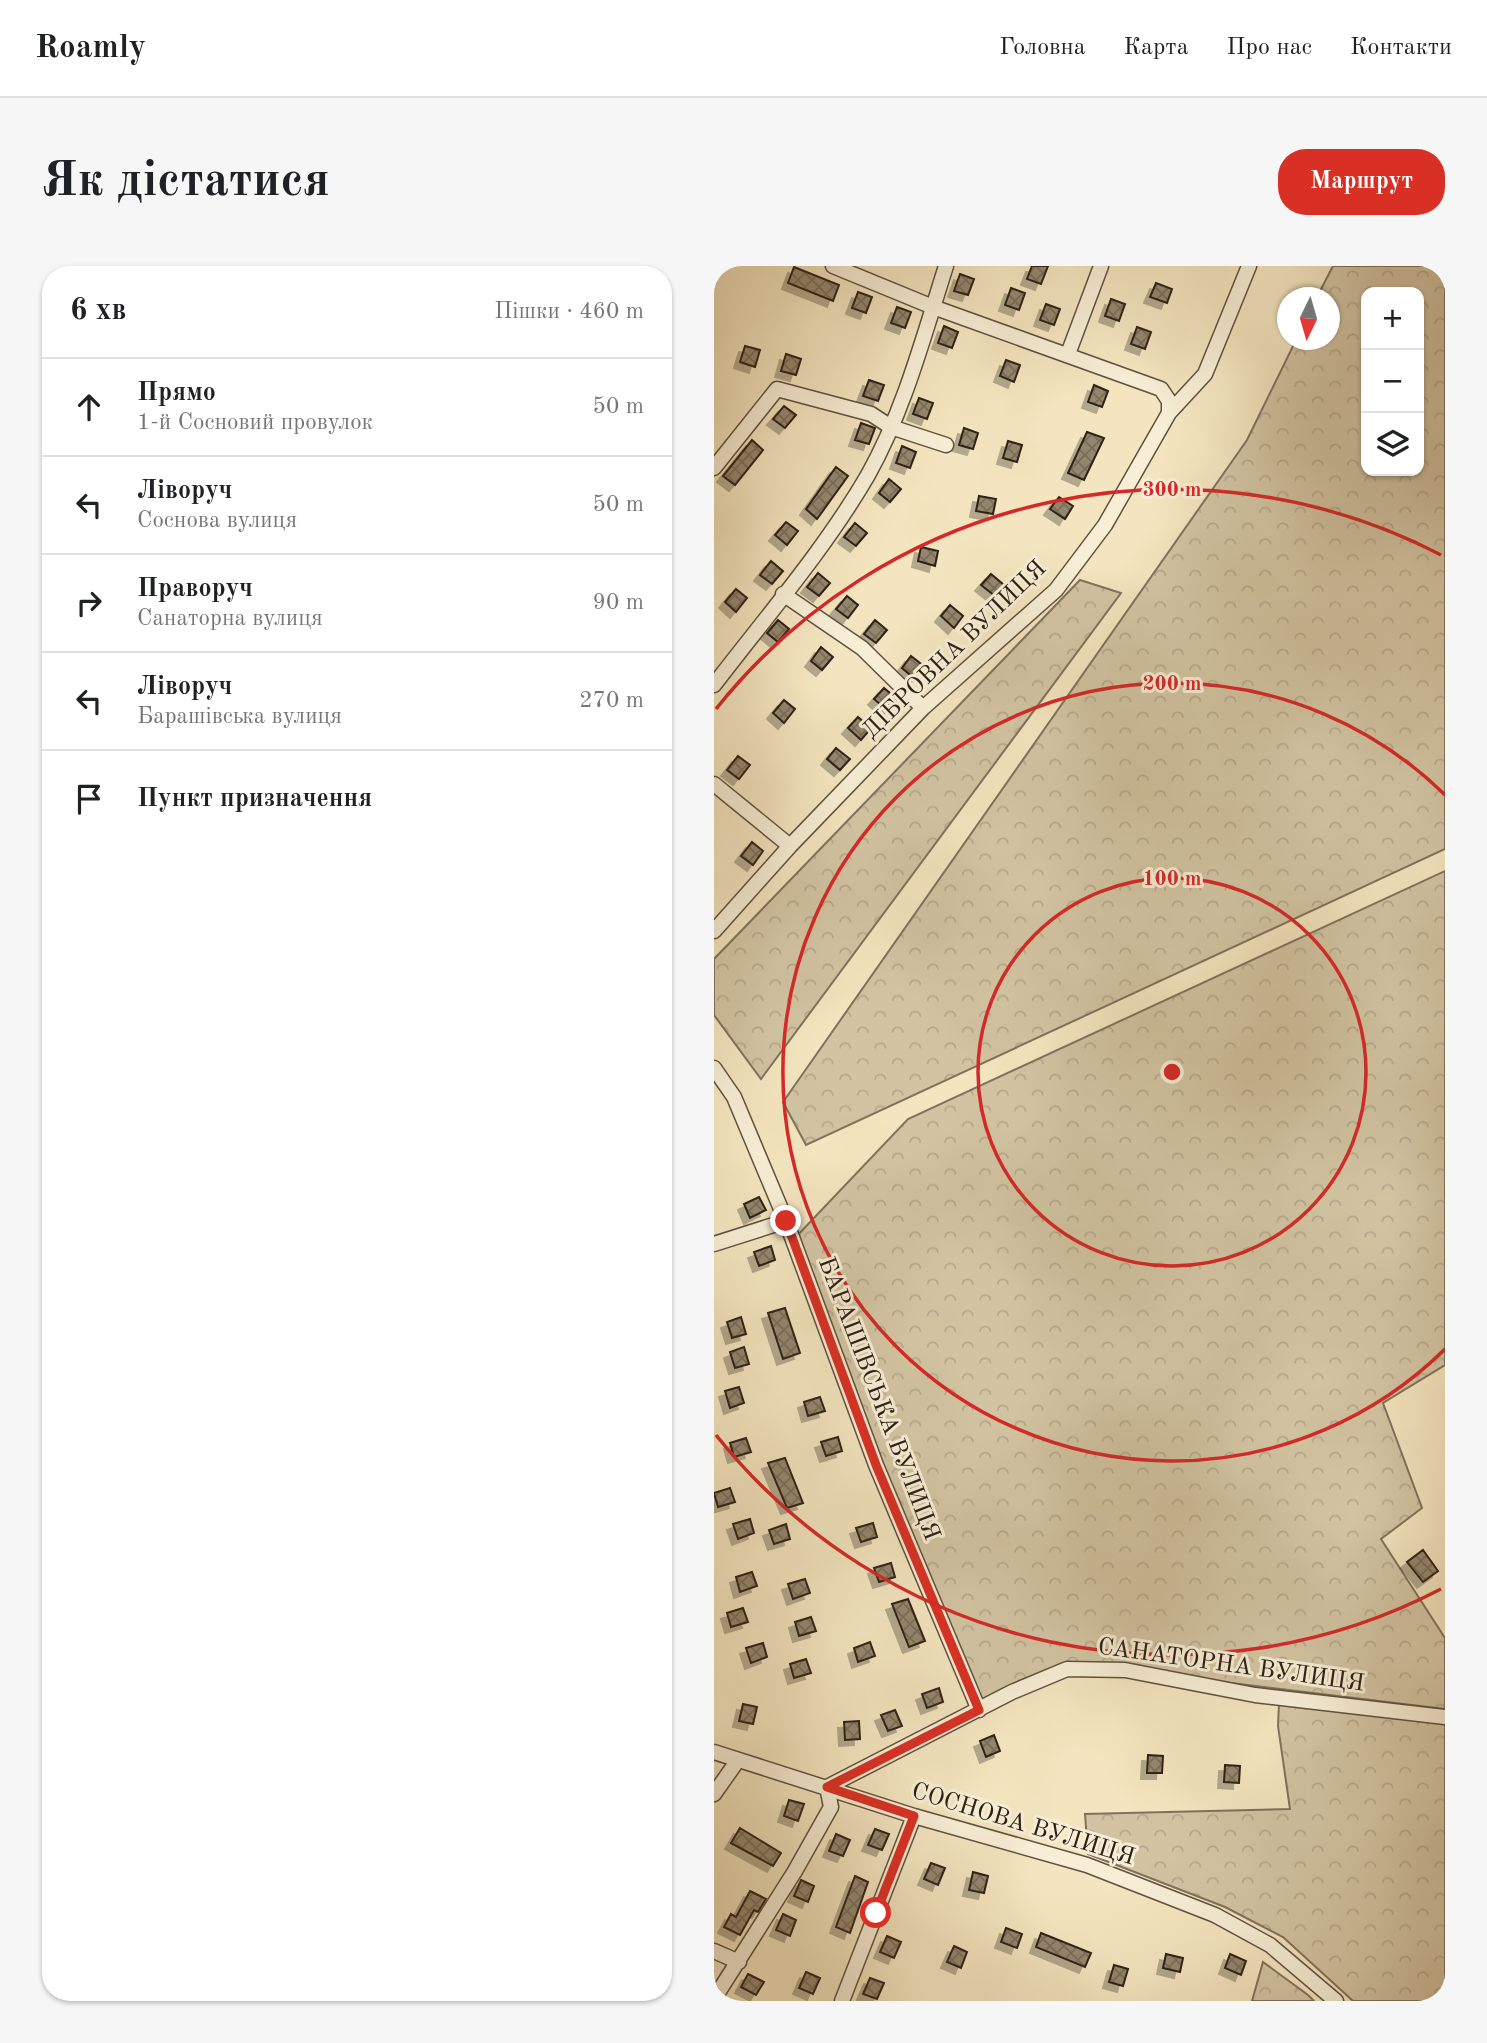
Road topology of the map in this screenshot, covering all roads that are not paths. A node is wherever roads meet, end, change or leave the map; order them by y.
1 (833, 266) edge
2 (946, 266) edge
3 (1101, 266) edge
4 (1250, 266) edge
5 (933, 307) junction
6 (1068, 354) junction
7 (1169, 413) junction
8 (891, 427) junction
9 (946, 445) dead end
10 (714, 468) edge
11 (783, 594) junction
12 (714, 685) edge
13 (923, 708) junction
14 (714, 784) edge
15 (790, 846) junction
16 (714, 931) edge
17 (714, 1068) edge
18 (786, 1221) junction
19 (714, 1244) edge
20 (979, 1710) junction
21 (1445, 1717) edge
22 (714, 1752) edge
23 (738, 1760) junction
24 (827, 1787) junction
25 (714, 1794) edge
26 (914, 1816) junction
27 (714, 1951) edge
28 (738, 1962) junction
29 (714, 1999) edge
30 (842, 2001) edge
31 (1336, 2001) edge

1 - 5 street
2 - 5 street
3 - 6 street
4 - 7 street, ДІБРОВНА ВУЛИЦЯ
5 - 6 street
5 - 8 street
6 - 7 street
7 - 13 street, ДІБРОВНА ВУЛИЦЯ
8 - 9 street
8 - 10 street
8 - 11 street
11 - 12 street
11 - 13 street
13 - 15 street, ДІБРОВНА ВУЛИЦЯ
14 - 15 street
15 - 16 street, ДІБРОВНА ВУЛИЦЯ
17 - 18 street, БАРАШІВСЬКА ВУЛИЦЯ
18 - 19 street
18 - 20 street, БАРАШІВСЬКА ВУЛИЦЯ
20 - 21 street, САНАТОРНА ВУЛИЦЯ
20 - 24 street, САНАТОРНА ВУЛИЦЯ
22 - 23 street, СОСНОВА ВУЛИЦЯ
23 - 24 street, СОСНОВА ВУЛИЦЯ
23 - 25 street
24 - 26 street, СОСНОВА ВУЛИЦЯ
24 - 28 street
26 - 30 street
26 - 31 street, СОСНОВА ВУЛИЦЯ
27 - 28 street
28 - 29 street

